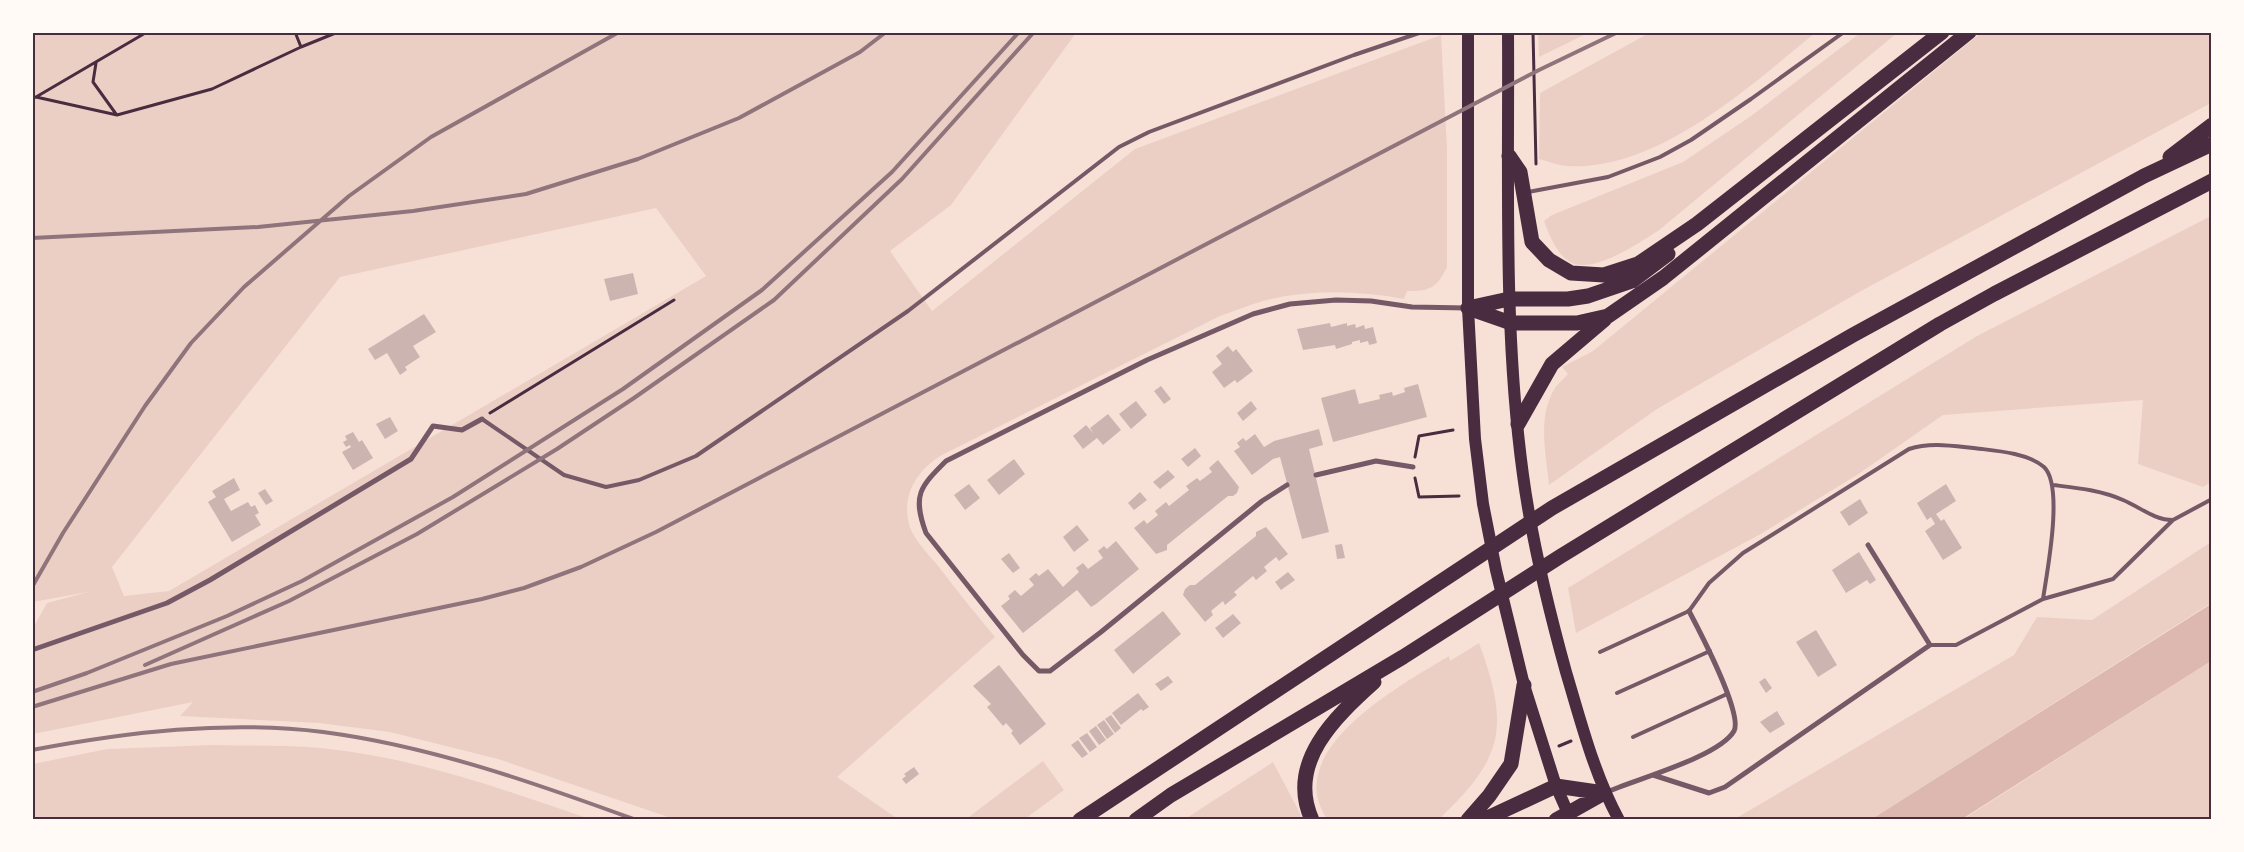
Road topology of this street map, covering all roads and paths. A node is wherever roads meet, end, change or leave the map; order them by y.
1 (148, 32) edge
2 (295, 32) edge
3 (338, 32) edge
4 (1422, 32) edge
5 (1468, 32) edge
6 (1508, 32) edge
7 (1533, 32) edge
8 (1844, 32) edge
9 (1942, 32) edge
10 (1969, 32) edge
11 (302, 47) junction
12 (96, 62) junction
13 (34, 98) edge
14 (117, 115) junction
15 (2212, 125) edge
16 (2212, 144) edge
17 (1509, 156) junction
18 (2144, 176) junction
19 (2212, 181) edge
20 (1530, 192) junction
21 (1698, 224) junction
22 (1509, 299) junction
23 (674, 300) dead end
24 (1468, 308) junction
25 (1608, 316) junction
26 (1511, 323) junction
27 (482, 419) junction
28 (1518, 424) junction
29 (1453, 430) dead end
30 (1413, 467) junction
31 (1316, 475) dead end
32 (1287, 485) dead end
33 (2053, 485) junction
34 (1459, 496) dead end
35 (2212, 499) edge
36 (2173, 520) junction
37 (1868, 545) dead end
38 (2043, 598) junction
39 (1689, 611) junction
40 (1930, 645) junction
41 (32, 650) edge
42 (1710, 651) junction
43 (1600, 652) dead end
44 (1403, 657) junction
45 (1524, 685) junction
46 (1617, 693) dead end
47 (1727, 694) junction
48 (1633, 737) dead end
49 (1653, 775) junction
50 (1556, 786) junction
51 (1604, 793) junction
52 (1565, 818) edge
53 (1080, 820) edge
54 (1136, 820) edge
55 (1312, 820) edge
56 (1468, 820) edge
57 (1483, 820) edge
58 (1619, 820) edge

1 - 12 path
2 - 11 path
3 - 11 path
4 - 27 lane
5 - 24 main road
6 - 17 main road
7 - 20 path
8 - 20 lane
9 - 21 highway
10 - 25 highway
11 - 14 path
12 - 13 path
12 - 14 path
13 - 14 path
15 - 18 highway
16 - 18 highway
17 - 20 highway
17 - 22 main road
18 - 53 highway
19 - 44 highway
20 - 21 highway
21 - 22 highway
22 - 24 highway
22 - 26 main road
23 - 27 path
24 - 26 highway
24 - 32 street
24 - 45 main road
25 - 26 highway
25 - 28 highway
26 - 28 main road
27 - 41 street
28 - 51 main road
29 - 30 path
30 - 31 street
30 - 34 path
33 - 36 lane
33 - 38 lane
33 - 39 lane
35 - 36 lane
36 - 38 lane
37 - 40 street
38 - 40 lane
39 - 42 street
39 - 43 lane
40 - 49 street
42 - 46 lane
42 - 47 street
44 - 54 highway
44 - 55 highway
45 - 50 main road
45 - 56 highway
47 - 48 lane
47 - 49 street
49 - 51 street
50 - 51 highway
50 - 52 main road
50 - 57 highway
51 - 52 highway
51 - 58 main road

